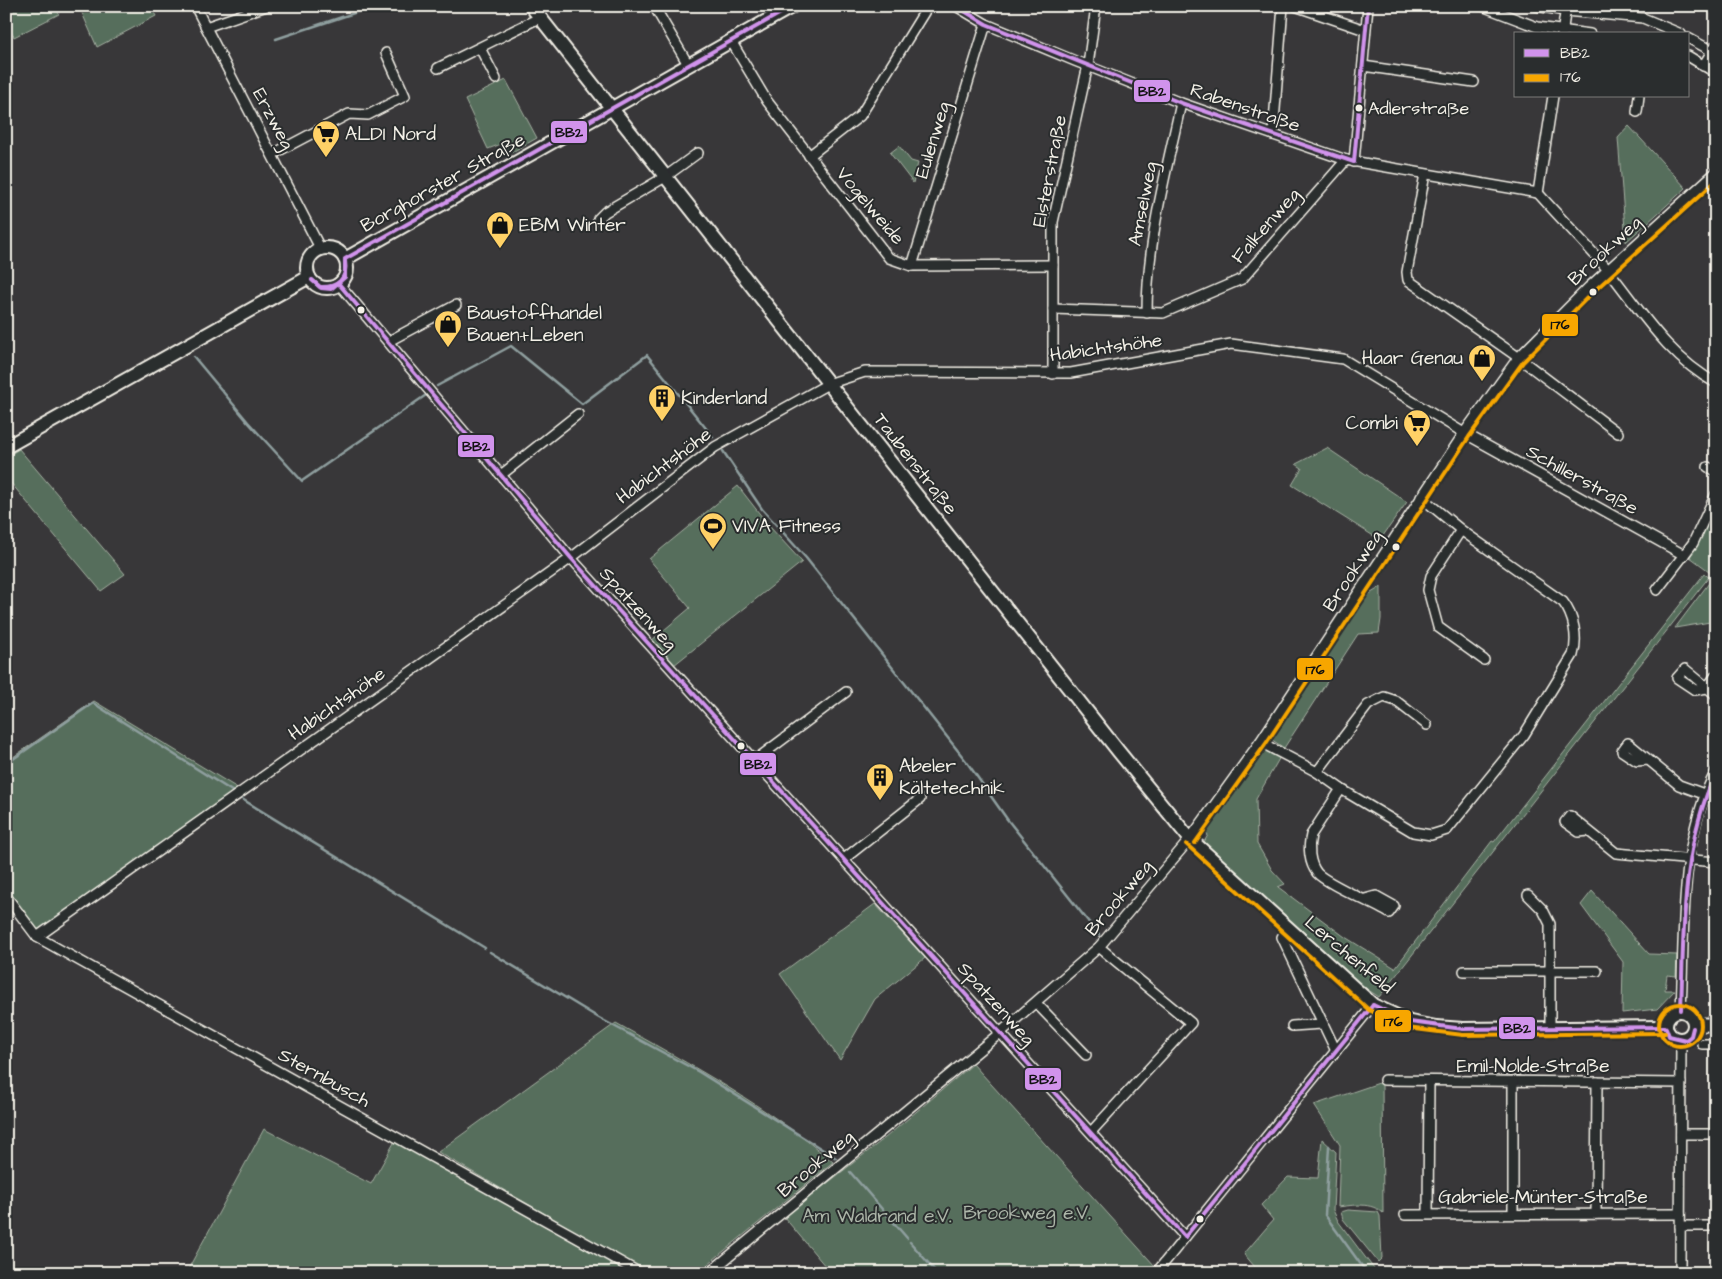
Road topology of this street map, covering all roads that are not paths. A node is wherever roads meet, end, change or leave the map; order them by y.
1 (195, 6) edge
2 (266, 6) edge
3 (530, 6) edge
4 (654, 6) edge
5 (793, 6) edge
6 (928, 6) edge
7 (956, 6) edge
8 (1096, 6) edge
9 (1284, 6) edge
10 (1295, 6) edge
11 (1368, 6) edge
12 (1482, 6) edge
13 (1537, 6) edge
14 (1566, 9) edge
15 (539, 18) junction
16 (986, 24) junction
17 (206, 27) junction
18 (1365, 30) junction
19 (1562, 32) edge
20 (1676, 32) edge
21 (1690, 39) edge
22 (731, 41) junction
23 (480, 48) junction
24 (1714, 49) edge
25 (386, 53) dead end
26 (1690, 57) edge
27 (1088, 65) junction
28 (690, 66) junction
29 (1363, 66) junction
30 (1704, 66) junction
31 (438, 68) dead end
32 (1716, 73) edge
33 (496, 79) dead end
34 (1474, 82) dead end
35 (1553, 98) edge
36 (1639, 98) edge
37 (1181, 102) junction
38 (612, 110) junction
39 (1637, 112) dead end
40 (1273, 135) junction
41 (698, 153) dead end
42 (273, 154) junction
43 (809, 156) junction
44 (1350, 160) junction
45 (1716, 172) edge
46 (1425, 174) junction
47 (665, 177) junction
48 (1538, 193) junction
49 (598, 219) dead end
50 (320, 248) junction
51 (345, 259) junction
52 (1053, 265) junction
53 (912, 266) junction
54 (1607, 270) junction
55 (309, 277) junction
56 (339, 284) junction
57 (456, 305) dead end
58 (1053, 309) junction
59 (1147, 313) junction
60 (389, 342) junction
61 (1518, 358) junction
62 (1053, 374) junction
63 (1716, 383) edge
64 (828, 384) junction
65 (578, 414) dead end
66 (1464, 433) junction
67 (1618, 433) dead end
68 (6, 447) edge
69 (501, 475) junction
70 (1716, 494) edge
71 (1421, 497) junction
72 (1462, 530) junction
73 (1684, 555) junction
74 (571, 558) junction
75 (1657, 590) dead end
76 (1484, 660) dead end
77 (1716, 675) edge
78 (846, 692) dead end
79 (1716, 696) edge
80 (1427, 725) dead end
81 (1260, 742) junction
82 (1647, 760) dead end
83 (754, 762) junction
84 (1716, 771) edge
85 (1317, 772) junction
86 (1341, 790) junction
87 (1704, 794) junction
88 (920, 799) dead end
89 (1588, 830) dead end
90 (1190, 839) junction
91 (844, 860) junction
92 (1688, 860) junction
93 (1716, 862) edge
94 (1528, 895) dead end
95 (6, 896) edge
96 (1365, 899) dead end
97 (38, 937) junction
98 (1282, 938) dead end
99 (1099, 947) junction
100 (1464, 971) dead end
101 (1597, 971) dead end
102 (1550, 972) junction
103 (1036, 1003) junction
104 (1373, 1005) junction
105 (1681, 1010) junction
106 (1322, 1024) junction
107 (1694, 1024) junction
108 (1716, 1025) edge
109 (1292, 1026) dead end
110 (1550, 1027) junction
111 (1665, 1027) junction
112 (1000, 1033) junction
113 (1681, 1040) junction
114 (1702, 1044) dead end
115 (1716, 1044) edge
116 (1336, 1051) junction
117 (1086, 1055) dead end
118 (1384, 1080) dead end
119 (1429, 1081) junction
120 (1513, 1082) junction
121 (1597, 1082) junction
122 (1681, 1083) junction
123 (1091, 1132) junction
124 (1680, 1134) junction
125 (1716, 1134) edge
126 (1428, 1214) junction
127 (1512, 1214) junction
128 (1596, 1214) junction
129 (1680, 1214) junction
130 (1405, 1215) dead end
131 (1680, 1226) junction
132 (1716, 1226) edge
133 (1185, 1236) junction
134 (640, 1273) edge
135 (709, 1273) edge
136 (1156, 1273) edge
137 (1680, 1273) edge

1 - 17 street, Erzweg
2 - 17 street
3 - 15 street, Taubenstraße
4 - 28 street
5 - 22 street, Borghorster Straße
6 - 43 street
7 - 16 street, Rabenstraße
8 - 27 street, Elsterstraße
9 - 40 street
10 - 18 street
11 - 18 street
12 - 19 street
13 - 14 street
14 - 19 street
14 - 20 street
15 - 23 street
15 - 38 street, Taubenstraße
16 - 27 street, Rabenstraße
16 - 53 street, Eulenweg
17 - 42 street, Erzweg
18 - 29 street
21 - 24 street
22 - 28 street, Borghorster Straße
22 - 43 street, Vogelweide
23 - 31 street
23 - 33 street
24 - 30 street
25 - 42 street
26 - 30 street
27 - 37 street, Rabenstraße
27 - 52 street, Elsterstraße
28 - 38 street, Borghorster Straße
29 - 34 street
29 - 44 street
30 - 32 street
35 - 48 street
36 - 39 street
37 - 40 street, Rabenstraße
37 - 59 street, Amselweg
38 - 47 street, Taubenstraße
38 - 51 street, Borghorster Straße
40 - 44 street, Rabenstraße
41 - 47 street
42 - 50 street, Erzweg
43 - 53 street, Vogelweide
44 - 46 street, Rabenstraße
44 - 59 street, Falkenweg
45 - 54 street, Brookweg
46 - 48 street, Rabenstraße
46 - 61 street
47 - 49 street
47 - 64 street, Taubenstraße
48 - 54 street
50 - 51 street
50 - 55 street
51 - 56 street
52 - 53 street, Vogelweide
52 - 58 street, Elsterstraße
54 - 61 street, Brookweg
54 - 63 street
55 - 56 street
55 - 68 street
56 - 60 street, Spatzenweg
57 - 60 street
58 - 59 street, Falkenweg
58 - 62 street, Elsterstraße
60 - 69 street, Spatzenweg
61 - 66 street, Brookweg
61 - 67 street
62 - 64 street, Habichtshöhe
62 - 66 street, Habichtshöhe
64 - 74 street, Habichtshöhe
64 - 90 street, Taubenstraße
65 - 69 street
66 - 71 street, Brookweg
66 - 73 street, Schillerstraße
69 - 74 street, Spatzenweg
70 - 73 street
71 - 72 street
71 - 81 street, Brookweg
72 - 76 street
72 - 86 street
73 - 75 street
74 - 83 street, Spatzenweg
74 - 97 street, Habichtshöhe
77 - 79 street
78 - 83 street
80 - 85 street
81 - 85 street
81 - 90 street, Brookweg
82 - 87 street
83 - 91 street, Spatzenweg
84 - 87 street
85 - 86 street
86 - 96 street
87 - 92 street
88 - 91 street
89 - 92 street
90 - 99 street, Brookweg
90 - 104 street, Lerchenfeld
91 - 112 street, Spatzenweg
92 - 93 street
92 - 105 street
94 - 102 street
95 - 97 street, Sternbusch
97 - 134 street, Sternbusch
98 - 106 street
99 - 103 street, Brookweg
99 - 123 street
100 - 102 street
101 - 102 street
102 - 110 street
103 - 112 street, Brookweg
103 - 117 street
104 - 110 street, Lerchenfeld
104 - 116 street
105 - 107 street
105 - 111 street
106 - 109 street
106 - 116 street
107 - 108 street
107 - 113 street
110 - 111 street, Lerchenfeld
111 - 113 street
112 - 123 street, Spatzenweg
112 - 135 street, Brookweg
113 - 122 street
114 - 115 street
116 - 133 street
118 - 119 street, Emil-Nolde-Straße
119 - 120 street, Emil-Nolde-Straße
119 - 126 street
120 - 121 street, Emil-Nolde-Straße
120 - 127 street
121 - 122 street, Emil-Nolde-Straße
121 - 128 street
122 - 124 street
123 - 133 street, Spatzenweg
124 - 125 street
124 - 129 street
126 - 127 street, Gabriele-Münter-Straße
126 - 130 street, Gabriele-Münter-Straße
127 - 128 street, Gabriele-Münter-Straße
128 - 129 street, Gabriele-Münter-Straße
129 - 131 street
131 - 132 street
131 - 137 street
133 - 136 street

